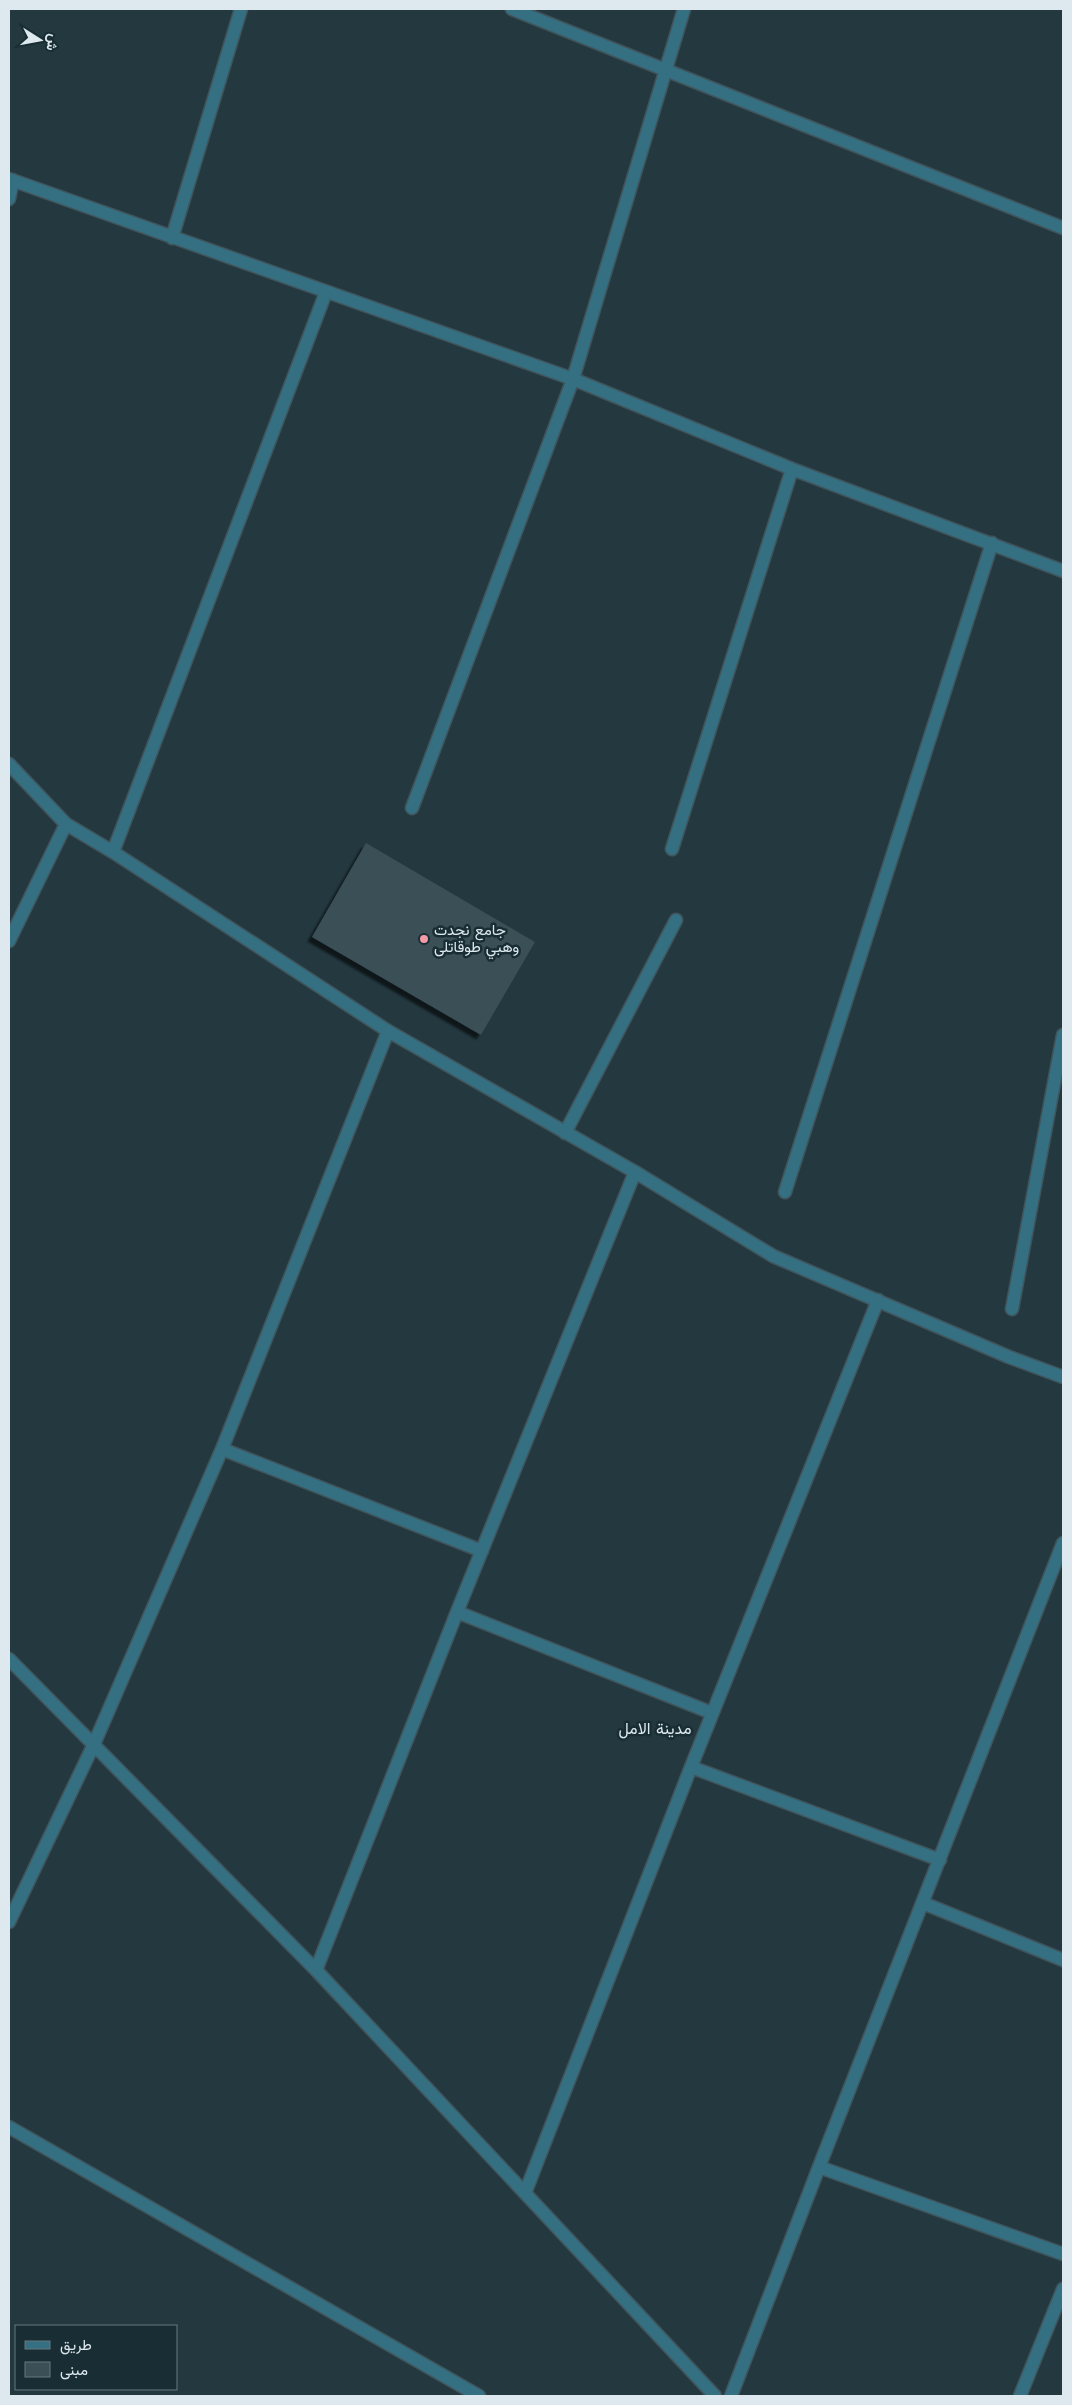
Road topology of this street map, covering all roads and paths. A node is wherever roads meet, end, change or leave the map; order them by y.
1 (241, 9) edge
2 (512, 9) edge
3 (684, 9) edge
4 (665, 68) junction
5 (11, 180) edge
6 (9, 199) edge
7 (1063, 228) edge
8 (172, 238) junction
9 (326, 292) junction
10 (573, 380) junction
11 (792, 469) junction
12 (992, 543) junction
13 (1063, 571) edge
14 (9, 764) edge
15 (412, 808) dead end
16 (66, 824) junction
17 (672, 849) dead end
18 (114, 852) junction
19 (676, 920) dead end
20 (9, 941) edge
21 (388, 1031) junction
22 (1063, 1035) edge
23 (565, 1133) junction
24 (635, 1172) junction
25 (785, 1192) dead end
26 (878, 1300) junction
27 (1012, 1309) dead end
28 (1063, 1377) edge
29 (222, 1449) junction
30 (1063, 1544) edge
31 (482, 1550) junction
32 (457, 1612) junction
33 (9, 1659) edge
34 (712, 1712) junction
35 (94, 1744) junction
36 (691, 1766) junction
37 (940, 1860) junction
38 (923, 1903) junction
39 (9, 1922) edge
40 (1063, 1960) edge
41 (316, 1970) junction
42 (9, 2127) edge
43 (819, 2167) junction
44 (525, 2193) junction
45 (1063, 2254) edge
46 (1063, 2289) edge
47 (479, 2396) edge
48 (715, 2396) edge
49 (732, 2396) edge
50 (1020, 2396) edge

1 - 8 street
2 - 4 street
3 - 4 street
4 - 7 street
4 - 10 street
5 - 6 street
5 - 8 street
8 - 9 street
9 - 10 street
9 - 18 street
10 - 11 street
10 - 15 street
11 - 12 street
11 - 17 street
12 - 13 street
12 - 25 street
14 - 16 street
16 - 18 street
16 - 20 street
18 - 21 street
19 - 23 street
21 - 23 street
21 - 29 street
22 - 27 street
23 - 24 street
24 - 26 street
24 - 31 street
26 - 28 street
26 - 34 street
29 - 31 street
29 - 35 street
30 - 37 street
31 - 32 street
32 - 34 street
32 - 41 street
33 - 35 street
34 - 36 street
35 - 39 street
35 - 41 street
36 - 37 street
36 - 44 street
37 - 38 street
38 - 40 street
38 - 43 street
41 - 44 street
42 - 47 street
43 - 45 street
43 - 49 street
44 - 48 street
46 - 50 street

